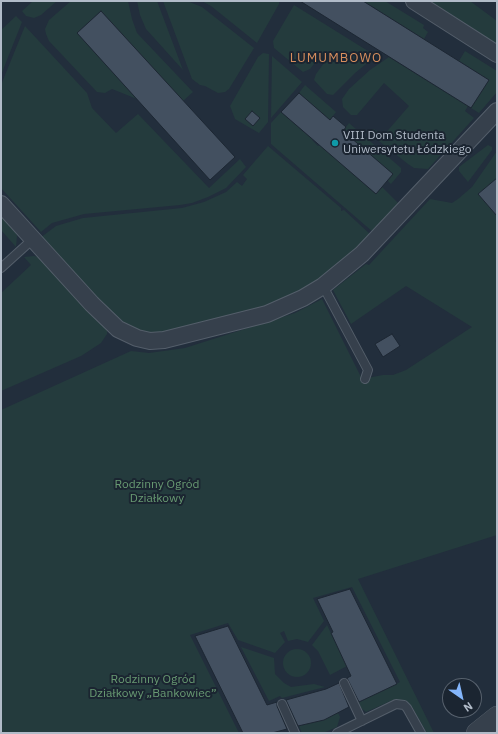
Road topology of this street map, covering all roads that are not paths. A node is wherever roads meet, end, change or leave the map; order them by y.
1 (414, 1) edge
2 (497, 54) edge
3 (497, 110) edge
4 (1, 204) edge
5 (33, 239) junction
6 (1, 268) edge
7 (323, 286) junction
8 (365, 379) dead end
9 (344, 683) dead end
10 (282, 704) dead end
11 (497, 717) edge
12 (362, 721) junction
13 (295, 733) edge
14 (337, 733) edge
15 (421, 733) edge
16 (477, 733) edge

1 - 2 street
3 - 7 street
4 - 5 street
5 - 6 lane
5 - 7 street
7 - 8 lane
9 - 12 lane
10 - 13 lane
11 - 16 street
12 - 14 lane
12 - 15 lane

